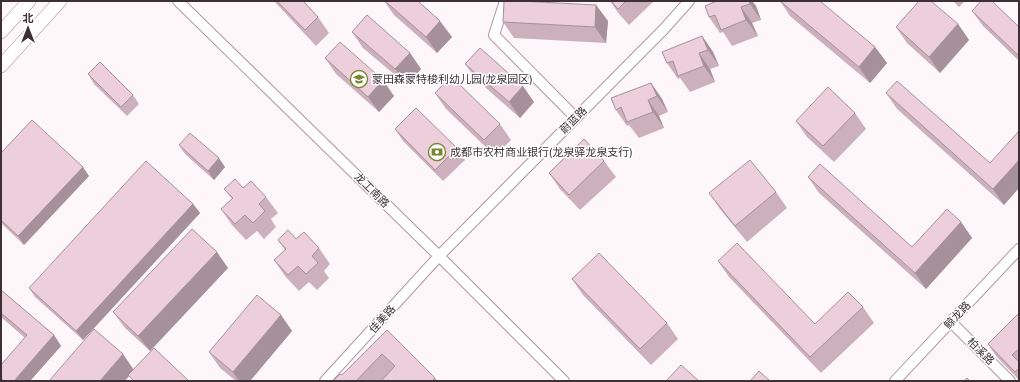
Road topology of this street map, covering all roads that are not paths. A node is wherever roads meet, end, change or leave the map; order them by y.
1 (29, 1) edge
2 (60, 1) edge
3 (178, 1) edge
4 (505, 1) edge
5 (689, 1) edge
6 (1, 32) edge
7 (1, 66) edge
8 (576, 117) junction
9 (1019, 248) edge
10 (439, 256) junction
11 (951, 322) junction
12 (325, 381) edge
13 (564, 381) edge
14 (895, 381) edge
15 (1010, 381) edge

1 - 6 main road
2 - 7 main road
3 - 10 street, 龙工南路
4 - 8 street
5 - 8 street, 蔚蓝路
8 - 10 street, 蔚蓝路
9 - 11 street, 鲸龙路
10 - 12 street, 佳美路
10 - 13 street, 龙工南路
11 - 14 street, 鲸龙路
11 - 15 street, 柏溪路

